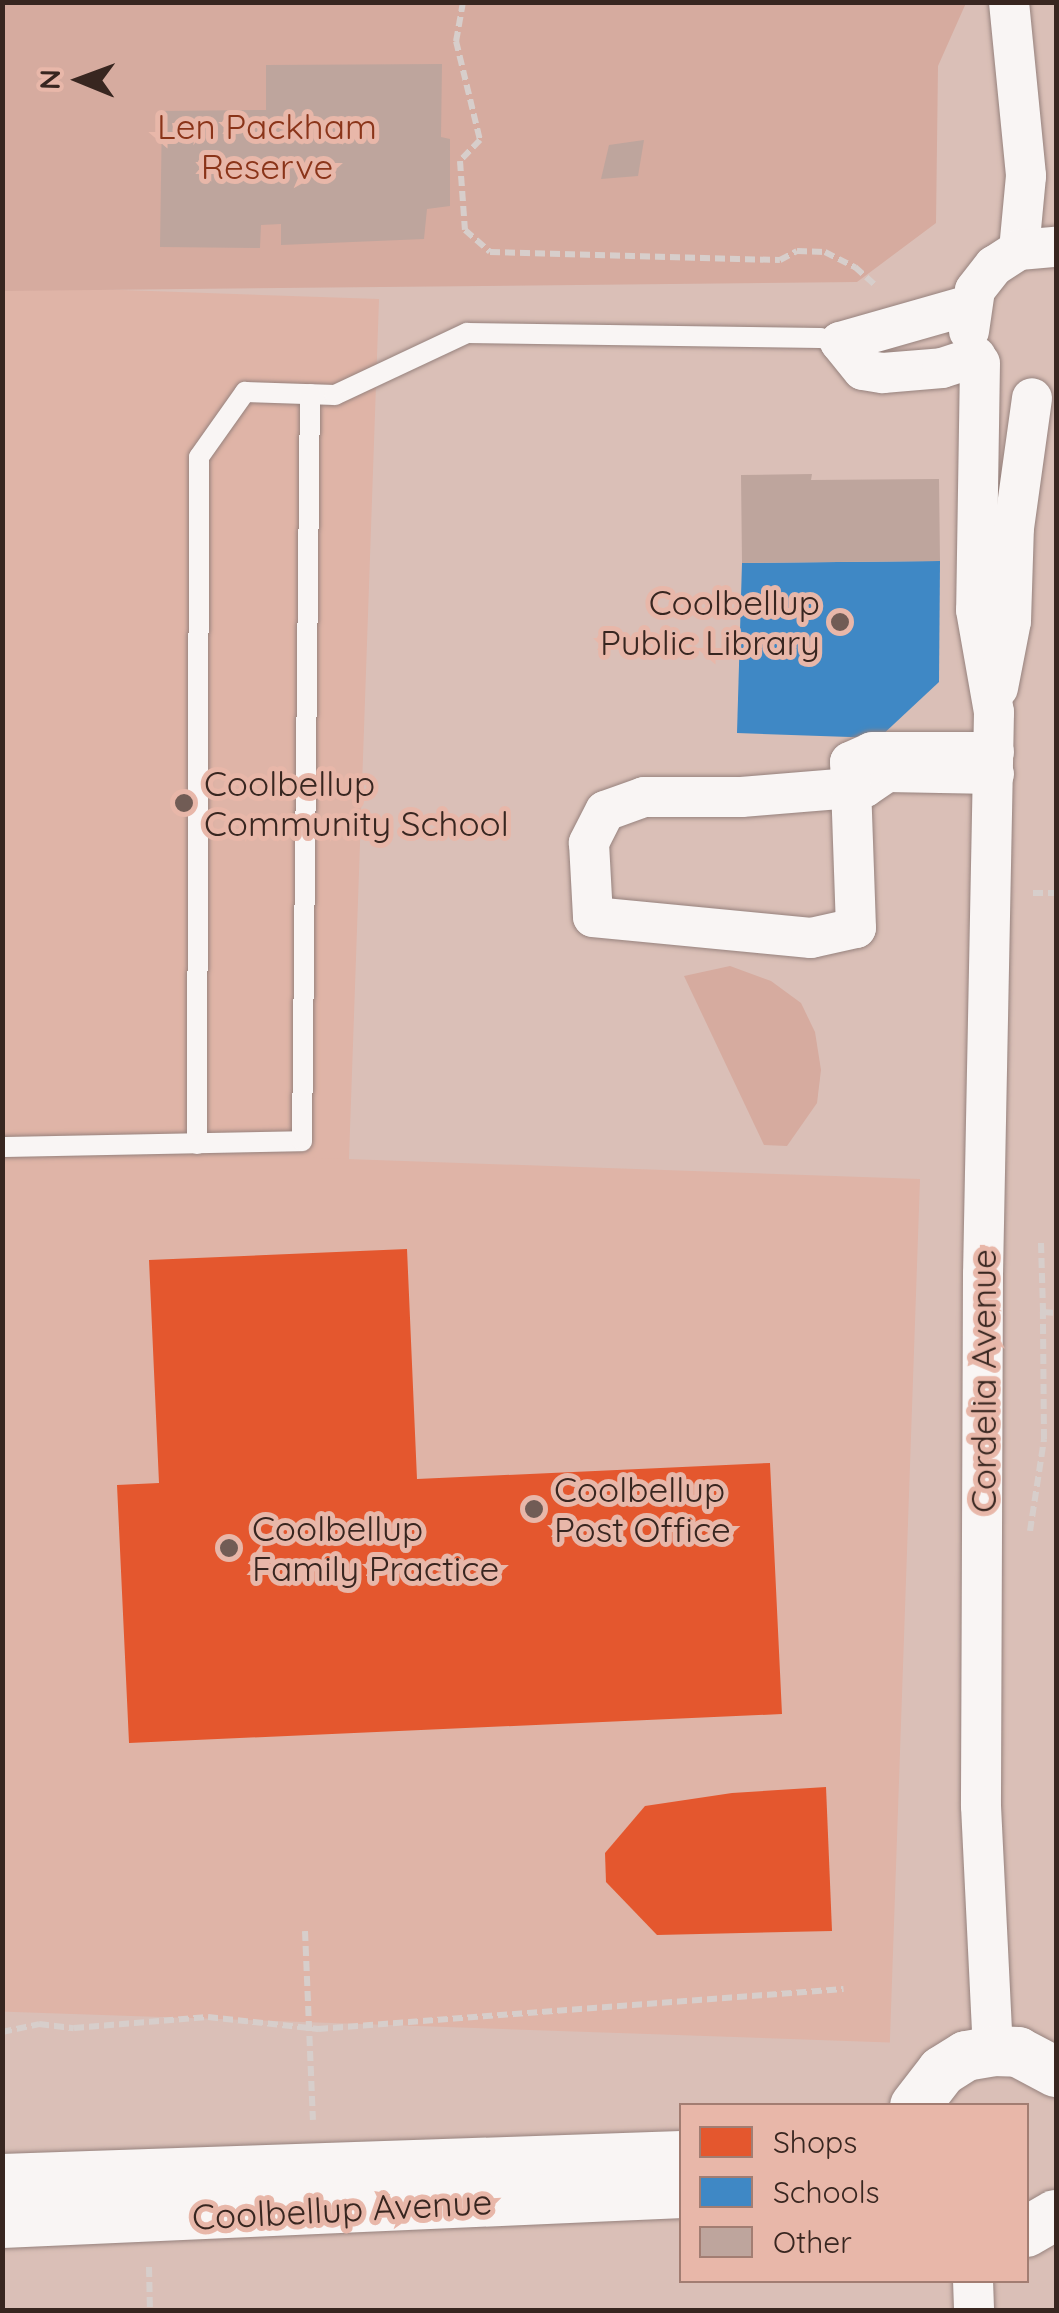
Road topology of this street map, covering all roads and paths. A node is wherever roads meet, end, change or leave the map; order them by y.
1 (463, 2) edge
2 (1009, 2) edge
3 (1038, 249) edge
4 (882, 292) dead end
5 (970, 305) junction
6 (840, 342) junction
7 (978, 360) junction
8 (310, 394) junction
9 (1044, 398) edge
10 (994, 712) junction
11 (994, 763) junction
12 (851, 788) junction
13 (1027, 892) dead end
14 (1056, 893) edge
15 (196, 1144) junction
16 (2, 1148) edge
17 (1040, 1243) dead end
18 (1043, 1312) junction
19 (1056, 1313) edge
20 (1026, 1548) dead end
21 (843, 1989) dead end
22 (2, 2032) edge
23 (993, 2050) junction
24 (1056, 2072) edge
25 (917, 2103) edge
26 (679, 2156) edge
27 (2, 2179) edge
28 (679, 2193) edge
29 (1056, 2215) edge
30 (2, 2223) edge
31 (1029, 2230) edge
32 (149, 2258) dead end
33 (973, 2283) edge
34 (150, 2310) edge
35 (974, 2310) edge

1 - 4 path
2 - 3 street
3 - 5 street
5 - 6 street
5 - 7 street
6 - 7 street
6 - 8 lane
7 - 9 street
7 - 10 street
8 - 15 lane
8 - 15 lane
9 - 10 street
10 - 11 street, Cordelia Avenue
11 - 12 street
11 - 23 street, Cordelia Avenue
12 - 12 street
13 - 14 path
15 - 16 lane
17 - 18 path
18 - 19 path
18 - 20 path
21 - 22 path
23 - 24 street
23 - 25 street
26 - 27 street, Coolbellup Avenue
28 - 30 street, Coolbellup Avenue
29 - 31 street
32 - 34 path
33 - 35 street

